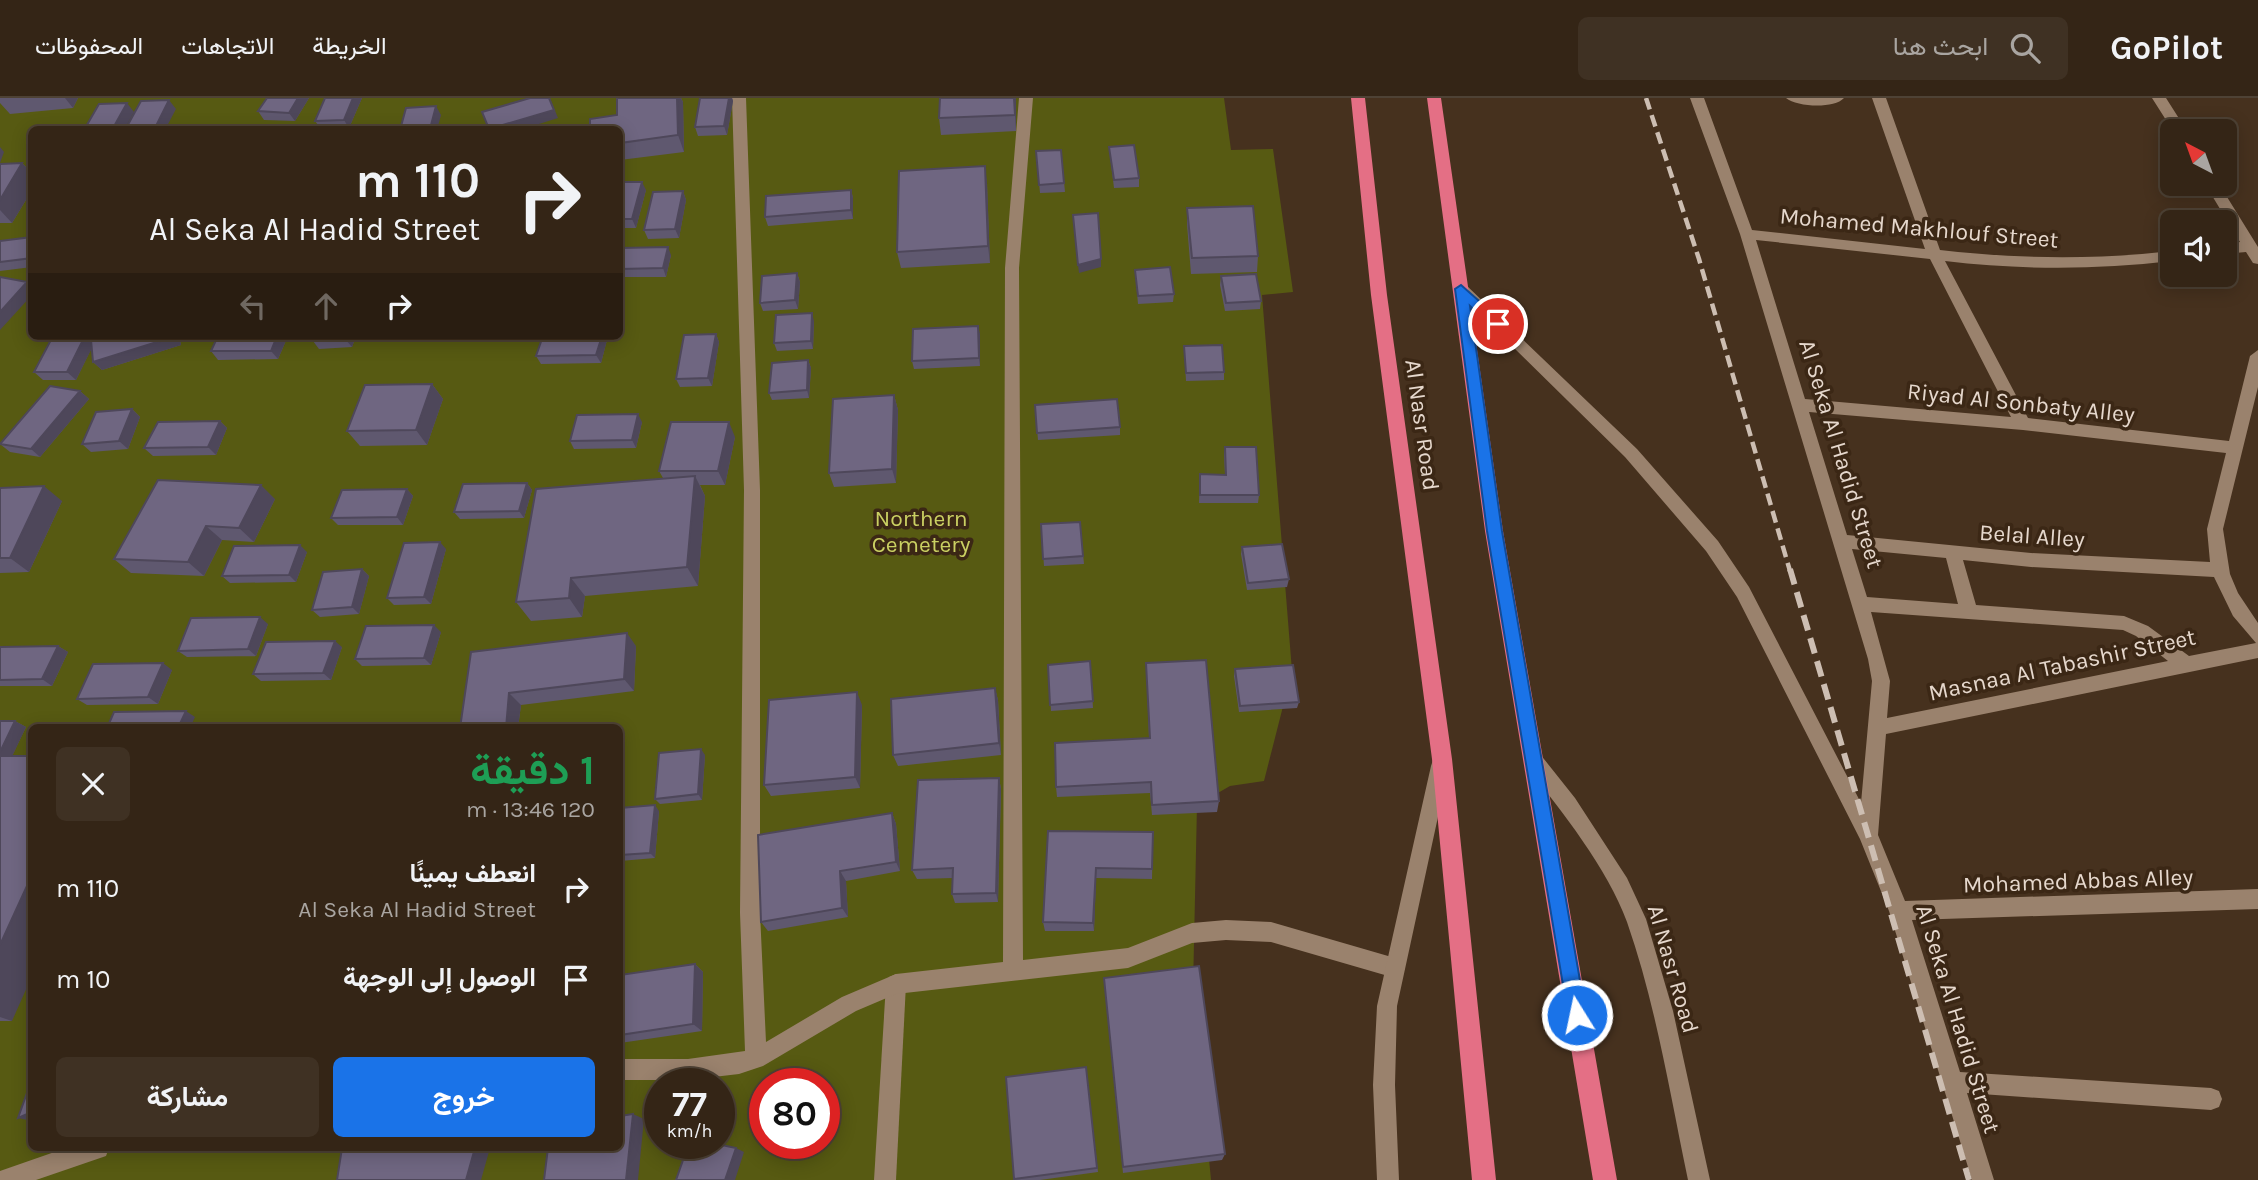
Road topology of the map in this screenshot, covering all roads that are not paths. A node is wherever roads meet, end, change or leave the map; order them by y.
1 (739, 98) edge
2 (1026, 98) edge
3 (1358, 98) edge
4 (1434, 98) edge
5 (1698, 98) edge
6 (1793, 98) edge
7 (1837, 98) edge
8 (1879, 98) edge
9 (2159, 98) edge
10 (2172, 119) edge
11 (2219, 196) edge
12 (1746, 234) junction
13 (2254, 252) edge
14 (1935, 257) junction
15 (2160, 257) edge
16 (1461, 289) junction
17 (2258, 356) edge
18 (1800, 405) junction
19 (2024, 424) junction
20 (2236, 448) junction
21 (1842, 541) junction
22 (1953, 554) junction
23 (2219, 570) junction
24 (1862, 604) junction
25 (1969, 612) junction
26 (2258, 636) edge
27 (2258, 650) edge
28 (2186, 664) junction
29 (1876, 728) junction
30 (1530, 757) junction
31 (1442, 759) junction
32 (1868, 835) junction
33 (2258, 899) edge
34 (1899, 911) junction
35 (1395, 968) junction
36 (1013, 971) junction
37 (896, 984) junction
38 (756, 1059) junction
39 (623, 1070) edge
40 (1953, 1082) junction
41 (2211, 1099) dead end
42 (90, 1151) edge
43 (4, 1180) edge
44 (885, 1180) edge
45 (1388, 1180) edge
46 (1484, 1180) edge
47 (1605, 1180) edge
48 (1699, 1180) edge
49 (1983, 1180) edge

1 - 38 street
2 - 36 street
3 - 31 highway, Al Nasr Road
4 - 16 highway, Al Nasr Road
5 - 12 street, Al Seka Al Hadid Street
6 - 7 street
8 - 14 street
9 - 10 street
11 - 13 street
12 - 14 street, Mohamed Makhlouf Street
12 - 18 street, Al Seka Al Hadid Street
14 - 15 street, Mohamed Makhlouf Street
14 - 19 street
16 - 30 highway, Al Nasr Road
16 - 32 street, Al Seka Al Hadid Street
17 - 20 street
18 - 19 street, Riyad Al Sonbaty Alley
18 - 21 street, Al Seka Al Hadid Street
19 - 20 street, Riyad Al Sonbaty Alley
20 - 23 street
21 - 22 street, Belal Alley
21 - 24 street, Al Seka Al Hadid Street
22 - 23 street, Belal Alley
22 - 25 street
23 - 26 street
24 - 25 street
24 - 29 street, Al Seka Al Hadid Street
25 - 28 street
27 - 28 street, Masnaa Al Tabashir Street
28 - 29 street, Masnaa Al Tabashir Street
29 - 32 street, Al Seka Al Hadid Street
30 - 47 highway, Al Nasr Road
30 - 48 street, Al Nasr Road
31 - 35 street, Al Nasr Road
31 - 46 highway, Al Nasr Road
32 - 34 street, Al Seka Al Hadid Street
33 - 34 street, Mohamed Abbas Alley
34 - 40 street, Al Seka Al Hadid Street
35 - 36 street
35 - 45 street, Al Nasr Road
36 - 37 street
37 - 38 street
37 - 44 street
38 - 39 street
40 - 41 street
40 - 49 street, Al Seka Al Hadid Street
42 - 43 street

